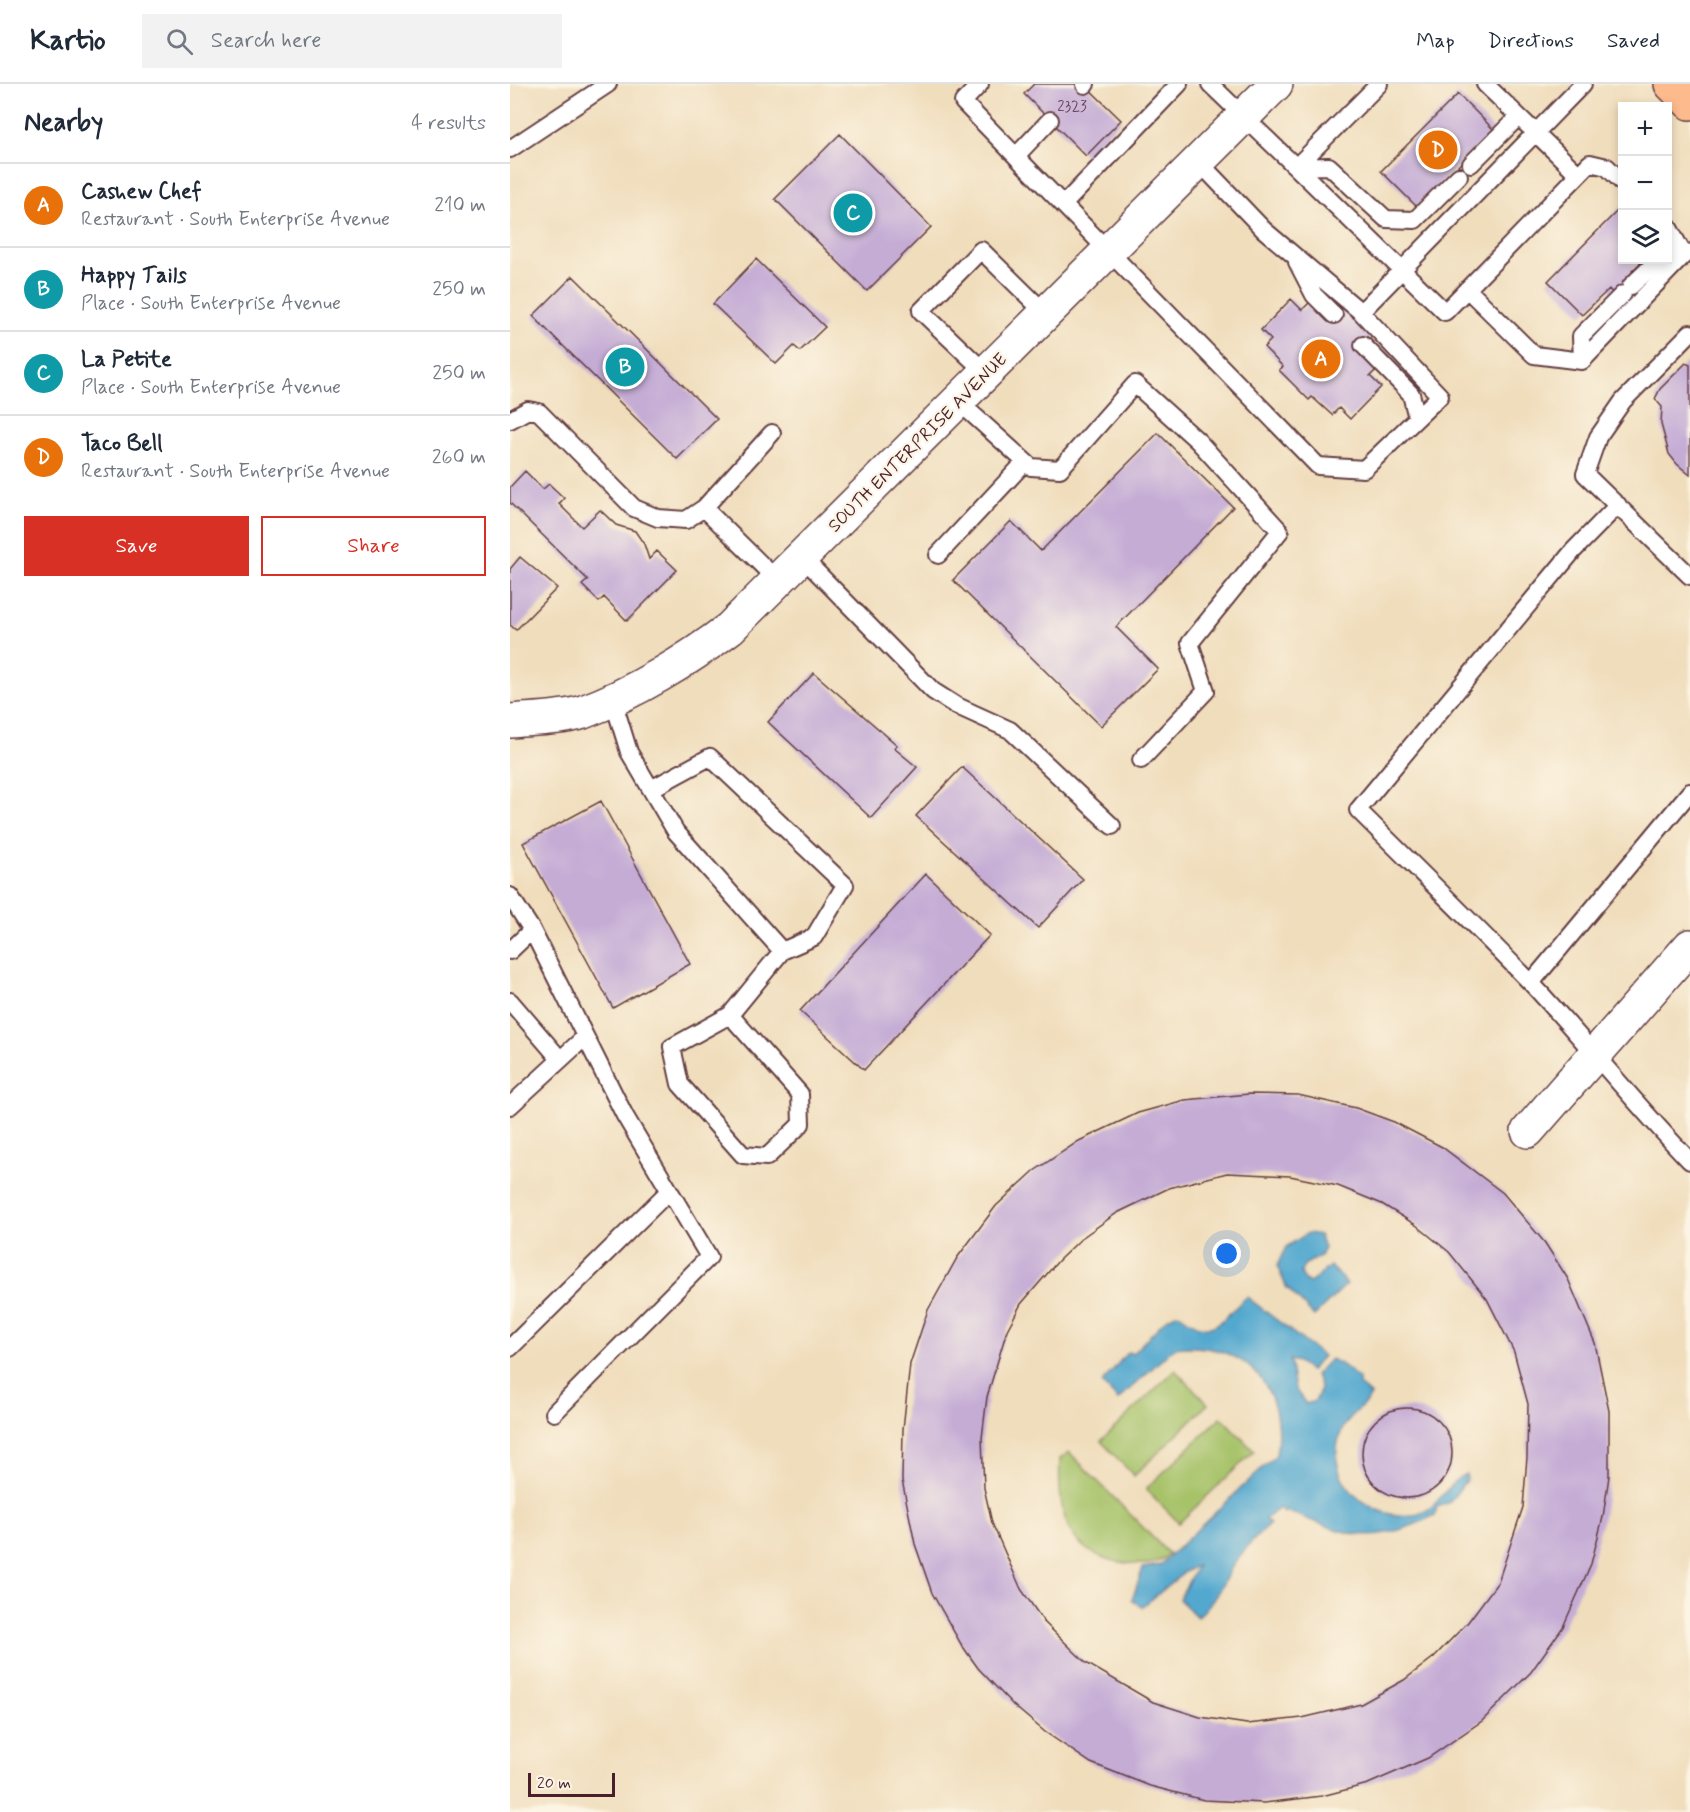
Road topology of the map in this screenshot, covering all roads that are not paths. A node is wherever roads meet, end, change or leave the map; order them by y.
1 (608, 84) edge
2 (980, 84) edge
3 (1179, 84) edge
4 (1210, 84) edge
5 (1276, 84) edge
6 (1379, 84) edge
7 (1485, 84) edge
8 (1583, 84) edge
9 (1671, 84) edge
10 (1690, 103) edge
11 (1244, 116) junction
12 (1518, 117) junction
13 (1050, 120) dead end
14 (1536, 134) junction
15 (510, 149) edge
16 (1016, 156) junction
17 (1198, 161) junction
18 (1471, 164) dead end
19 (1296, 167) junction
20 (1578, 174) junction
21 (1459, 176) dead end
22 (1618, 177) edge
23 (1064, 204) junction
24 (1672, 235) edge
25 (1110, 250) junction
26 (1294, 255) junction
27 (1681, 255) edge
28 (1654, 264) edge
29 (1402, 270) junction
30 (1467, 289) junction
31 (1361, 312) junction
32 (1046, 314) junction
33 (1334, 315) dead end
34 (1690, 333) edge
35 (1363, 345) dead end
36 (1582, 361) junction
37 (987, 374) junction
38 (959, 402) junction
39 (1417, 418) junction
40 (510, 420) edge
41 (772, 433) dead end
42 (1025, 462) junction
43 (1618, 505) junction
44 (704, 508) junction
45 (938, 555) dead end
46 (802, 558) junction
47 (1690, 576) edge
48 (779, 582) junction
49 (612, 698) junction
50 (510, 721) edge
51 (1141, 760) dead end
52 (651, 789) junction
53 (1690, 792) edge
54 (1112, 826) dead end
55 (510, 896) edge
56 (532, 930) junction
57 (1690, 946) edge
58 (510, 951) edge
59 (782, 951) junction
60 (1531, 983) junction
61 (510, 1001) edge
62 (730, 1016) junction
63 (585, 1037) junction
64 (1596, 1054) junction
65 (559, 1058) junction
66 (510, 1106) edge
67 (1528, 1131) dead end
68 (1690, 1161) edge
69 (669, 1191) junction
70 (510, 1348) edge
71 (554, 1413) dead end

1 - 15 lane
2 - 16 lane
3 - 23 lane
4 - 11 lane
5 - 11 street, SOUTH ENTERPRISE AVENUE
6 - 19 lane
7 - 12 lane
8 - 14 lane
9 - 10 main road
11 - 17 street, SOUTH ENTERPRISE AVENUE
11 - 19 lane
12 - 14 lane
12 - 18 lane
13 - 16 lane
14 - 20 lane
14 - 29 lane
16 - 23 lane
17 - 25 street, SOUTH ENTERPRISE AVENUE
17 - 26 lane
19 - 21 lane
19 - 29 lane
20 - 22 lane
20 - 30 lane
23 - 25 lane
24 - 27 lane
25 - 32 street, SOUTH ENTERPRISE AVENUE
25 - 39 lane
26 - 31 lane
26 - 33 lane
27 - 36 lane
28 - 36 lane
29 - 30 lane
29 - 31 lane
30 - 36 lane
31 - 39 lane
32 - 37 street, SOUTH ENTERPRISE AVENUE
32 - 37 lane
34 - 43 lane
35 - 39 lane
37 - 38 street, SOUTH ENTERPRISE AVENUE
38 - 42 lane
38 - 46 street, SOUTH ENTERPRISE AVENUE
40 - 44 lane
41 - 44 lane
42 - 45 lane
42 - 51 lane
43 - 47 lane
43 - 60 lane
44 - 48 lane
46 - 48 street, SOUTH ENTERPRISE AVENUE
46 - 54 lane
48 - 49 street, SOUTH ENTERPRISE AVENUE
49 - 50 street, SOUTH ENTERPRISE AVENUE
49 - 52 lane
52 - 59 lane
52 - 59 lane
53 - 60 lane
55 - 56 lane
56 - 58 lane
56 - 63 lane
57 - 64 street
59 - 62 lane
60 - 64 lane
61 - 65 lane
62 - 62 lane
63 - 65 lane
63 - 69 lane
64 - 67 street
64 - 68 lane
65 - 66 lane
69 - 70 lane
69 - 71 lane

